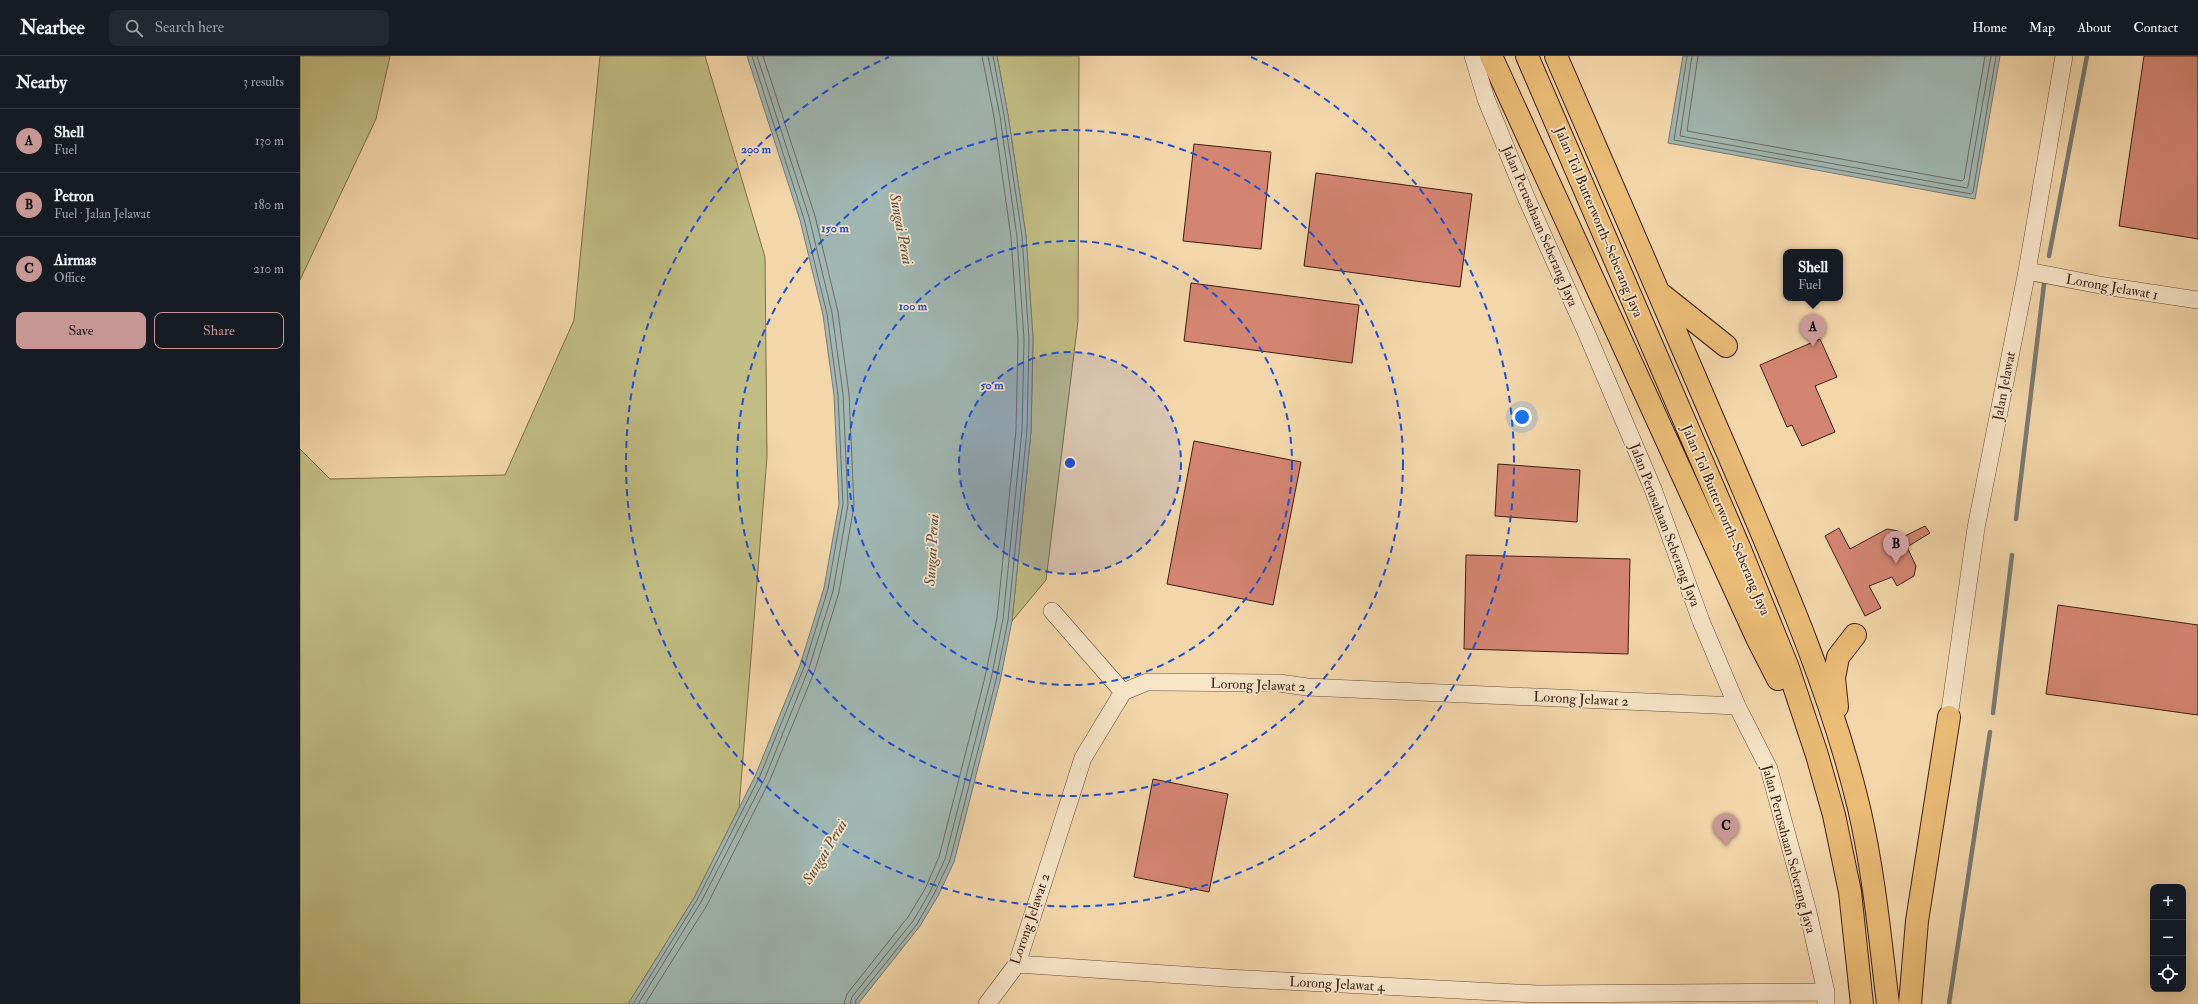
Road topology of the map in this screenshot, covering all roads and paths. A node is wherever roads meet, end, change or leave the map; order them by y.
1 (1472, 56) edge
2 (1491, 56) edge
3 (1527, 56) edge
4 (1556, 56) edge
5 (2064, 56) edge
6 (2027, 271) junction
7 (1660, 293) junction
8 (2198, 300) edge
9 (1726, 346) dead end
10 (1052, 611) dead end
11 (1855, 635) dead end
12 (1123, 692) junction
13 (1737, 706) junction
14 (1949, 717) joint
15 (1841, 744) junction
16 (1817, 754) junction
17 (1017, 964) junction
18 (1826, 998) edge
19 (1532, 999) edge
20 (987, 1004) edge
21 (1862, 1004) edge
22 (1888, 1004) edge
23 (1910, 1004) edge

1 - 13 street, Jalan Perusahaan Seberang Jaya
2 - 16 highway
3 - 16 highway, Jalan Tol Butterworth–Seberang Jaya
4 - 7 highway, Jalan Tol Butterworth–Seberang Jaya
5 - 6 street, Jalan Jelawat
6 - 8 street, Lorong Jelawat 1
6 - 14 street, Jalan Jelawat
7 - 9 highway
7 - 15 highway, Jalan Tol Butterworth–Seberang Jaya
10 - 12 street
11 - 15 highway
12 - 13 street, Lorong Jelawat 2
12 - 17 street, Lorong Jelawat 2
13 - 18 street, Jalan Perusahaan Seberang Jaya
14 - 23 highway
15 - 22 highway, Jalan Tol Butterworth–Seberang Jaya
16 - 21 highway, Jalan Tol Butterworth–Seberang Jaya
17 - 19 street, Lorong Jelawat 4
17 - 20 street, Lorong Jelawat 2
18 - 19 street, Lorong Jelawat 4

